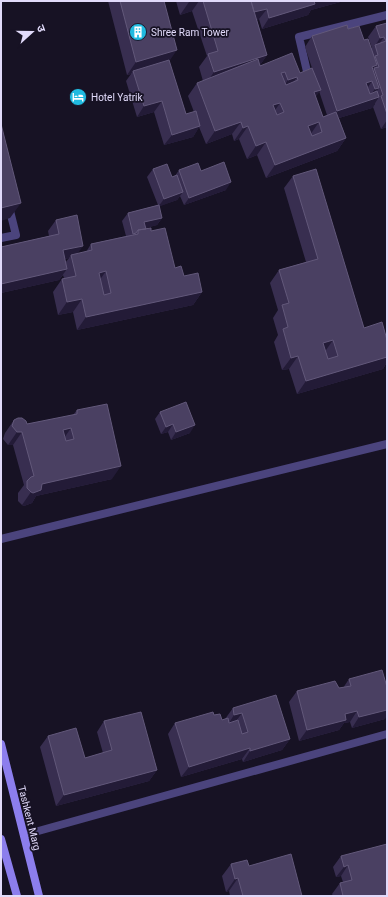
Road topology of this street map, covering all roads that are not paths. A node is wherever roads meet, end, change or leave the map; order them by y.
1 (387, 15) edge
2 (312, 90) edge
3 (7, 196) edge
4 (1, 238) edge
5 (387, 444) edge
6 (1, 539) edge
7 (387, 734) edge
8 (1, 744) edge
9 (24, 836) junction
10 (1, 839) edge
11 (17, 896) edge
12 (38, 896) edge

1 - 2 street
3 - 4 street
5 - 6 street
7 - 9 street
8 - 9 street, Tashkent Marg
9 - 12 street, Tashkent Marg
10 - 11 street

